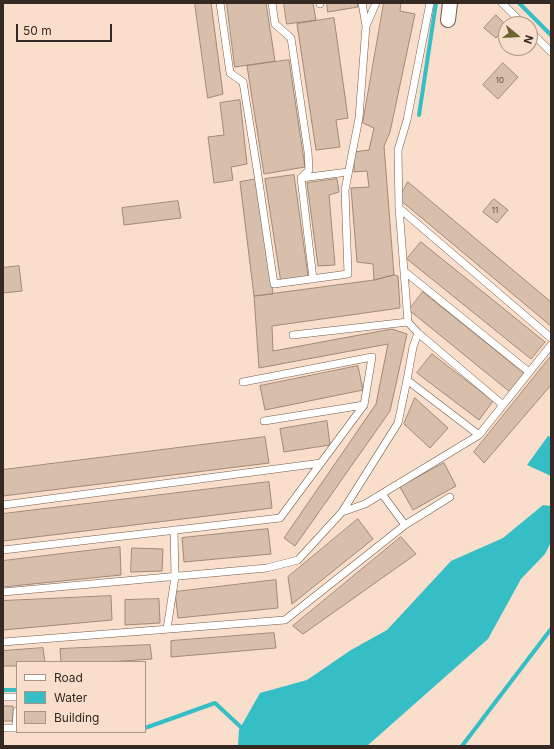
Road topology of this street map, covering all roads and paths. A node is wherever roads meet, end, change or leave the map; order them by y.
1 (220, 3) edge
2 (272, 3) edge
3 (362, 3) edge
4 (376, 3) edge
5 (430, 3) edge
6 (450, 3) edge
7 (502, 3) edge
8 (515, 16) edge
9 (448, 20) dead end
10 (366, 26) junction
11 (538, 39) edge
12 (551, 52) edge
13 (348, 172) junction
14 (301, 178) junction
15 (399, 208) junction
16 (404, 271) junction
17 (313, 279) junction
18 (408, 322) junction
19 (418, 333) junction
20 (292, 335) dead end
21 (551, 338) edge
22 (551, 345) edge
23 (530, 372) junction
24 (407, 380) junction
25 (244, 382) dead end
26 (364, 405) junction
27 (503, 405) junction
28 (264, 421) dead end
29 (479, 435) junction
30 (321, 463) junction
31 (382, 494) junction
32 (450, 497) dead end
33 (3, 505) edge
34 (342, 512) junction
35 (405, 525) junction
36 (174, 530) junction
37 (3, 550) edge
38 (175, 576) junction
39 (3, 592) edge
40 (167, 629) junction
41 (3, 642) edge
42 (3, 697) edge
43 (16, 697) edge
44 (3, 728) edge
45 (16, 728) edge

1 - 17 lane
2 - 14 lane
3 - 10 lane
4 - 10 lane
5 - 15 lane
6 - 9 street
7 - 8 lane
10 - 13 lane
11 - 12 lane
13 - 14 lane
13 - 17 lane
14 - 17 lane
15 - 16 lane
15 - 21 lane
16 - 18 lane
16 - 23 lane
18 - 19 lane
18 - 20 lane
19 - 24 lane
19 - 27 lane
22 - 23 lane
23 - 27 lane
24 - 29 lane
24 - 34 lane
25 - 26 lane
26 - 28 lane
26 - 30 lane
27 - 29 lane
29 - 31 lane
30 - 33 lane
30 - 36 lane
31 - 34 lane
31 - 35 lane
32 - 35 lane
34 - 38 lane
35 - 40 lane
36 - 37 lane
36 - 38 lane
38 - 39 lane
38 - 40 lane
40 - 41 lane
42 - 43 lane
44 - 45 lane

